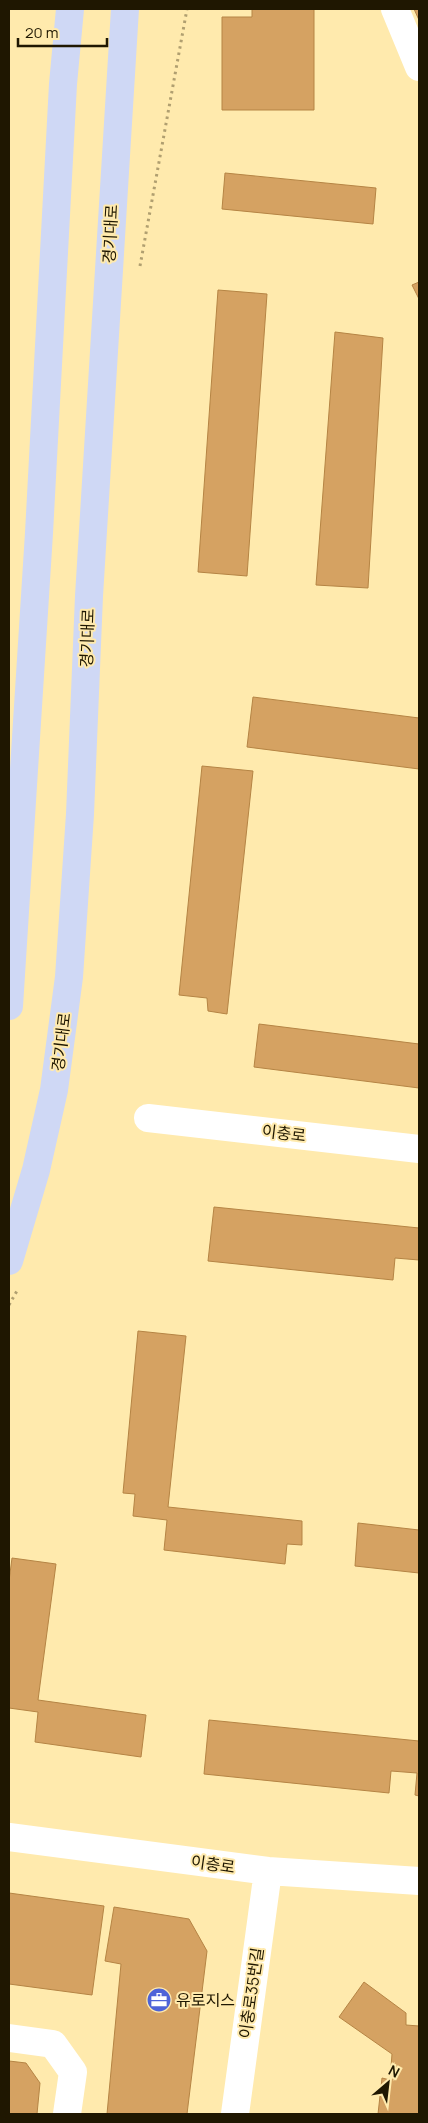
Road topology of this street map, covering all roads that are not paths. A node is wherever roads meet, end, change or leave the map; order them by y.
1 (70, 9) edge
2 (125, 9) edge
3 (395, 9) edge
4 (419, 67) edge
5 (9, 1006) edge
6 (148, 1118) dead end
7 (419, 1149) edge
8 (9, 1261) edge
9 (9, 1837) edge
10 (268, 1871) junction
11 (419, 1881) edge
12 (9, 2038) edge
13 (67, 2114) edge
14 (235, 2114) edge

1 - 5 main road
2 - 8 main road, 경기대로
3 - 4 street
6 - 7 street, 이충로
9 - 10 street, 이충로
10 - 11 street, 이충로
10 - 14 street, 이충로35번길
12 - 13 street

